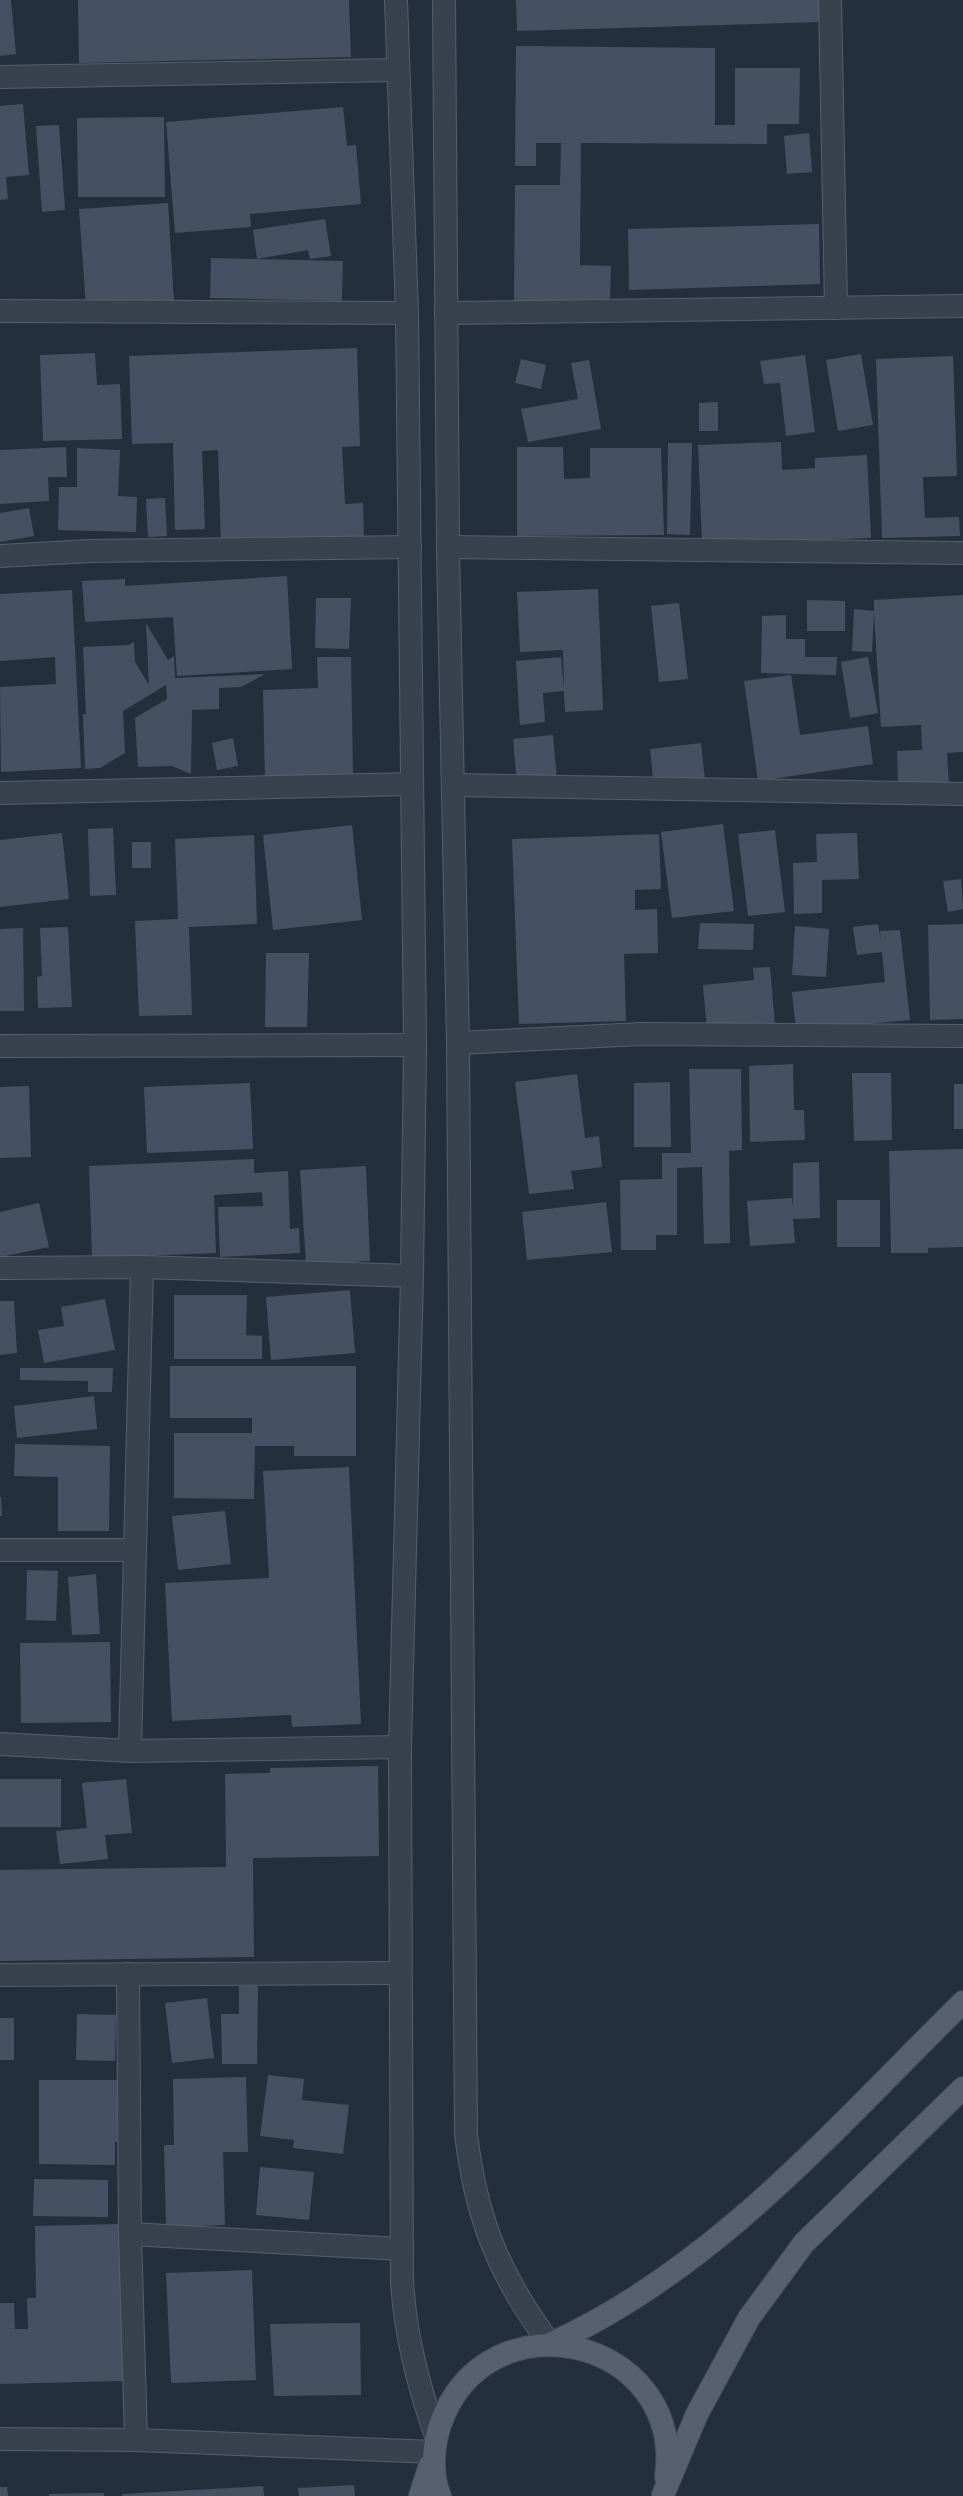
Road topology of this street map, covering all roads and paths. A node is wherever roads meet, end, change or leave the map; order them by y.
1 (396, 0) edge
2 (444, 0) edge
3 (830, 0) edge
4 (397, 70) junction
5 (0, 77) edge
6 (963, 306) edge
7 (836, 308) junction
8 (0, 311) edge
9 (446, 313) junction
10 (407, 314) junction
11 (410, 547) junction
12 (448, 547) junction
13 (963, 553) edge
14 (0, 556) edge
15 (410, 784) junction
16 (453, 785) junction
17 (0, 793) edge
18 (963, 794) edge
19 (963, 1036) edge
20 (458, 1042) junction
21 (415, 1045) junction
22 (0, 1046) edge
23 (142, 1267) junction
24 (0, 1268) edge
25 (412, 1276) junction
26 (0, 1550) edge
27 (134, 1550) junction
28 (0, 1744) edge
29 (400, 1747) junction
30 (130, 1751) junction
31 (400, 1973) junction
32 (128, 1974) junction
33 (0, 1975) edge
34 (963, 2002) edge
35 (963, 2088) edge
36 (130, 2234) junction
37 (401, 2249) junction
38 (550, 2344) junction
39 (0, 2440) edge
40 (136, 2440) junction
41 (435, 2444) junction
42 (663, 2495) edge
43 (420, 2496) edge
44 (440, 2496) edge

1 - 4 street
2 - 9 street
3 - 7 street
4 - 5 street
4 - 10 street
6 - 7 street
7 - 9 street
8 - 10 street
9 - 12 street
10 - 11 street
11 - 14 street
11 - 15 street
12 - 13 street
12 - 16 street
15 - 17 street
15 - 21 street
16 - 18 street
16 - 20 street
19 - 20 street
20 - 38 street
21 - 22 street
21 - 25 street
23 - 24 street
23 - 25 street
23 - 27 street
25 - 29 street
26 - 27 street
27 - 30 street
28 - 30 street
29 - 30 street
29 - 31 street
31 - 32 street
31 - 37 street
32 - 33 street
32 - 36 street
34 - 38 main road
35 - 42 main road
36 - 37 street
36 - 40 street
37 - 41 street
38 - 41 main road
38 - 42 main road
39 - 40 street
40 - 41 street
41 - 43 main road
41 - 44 main road

